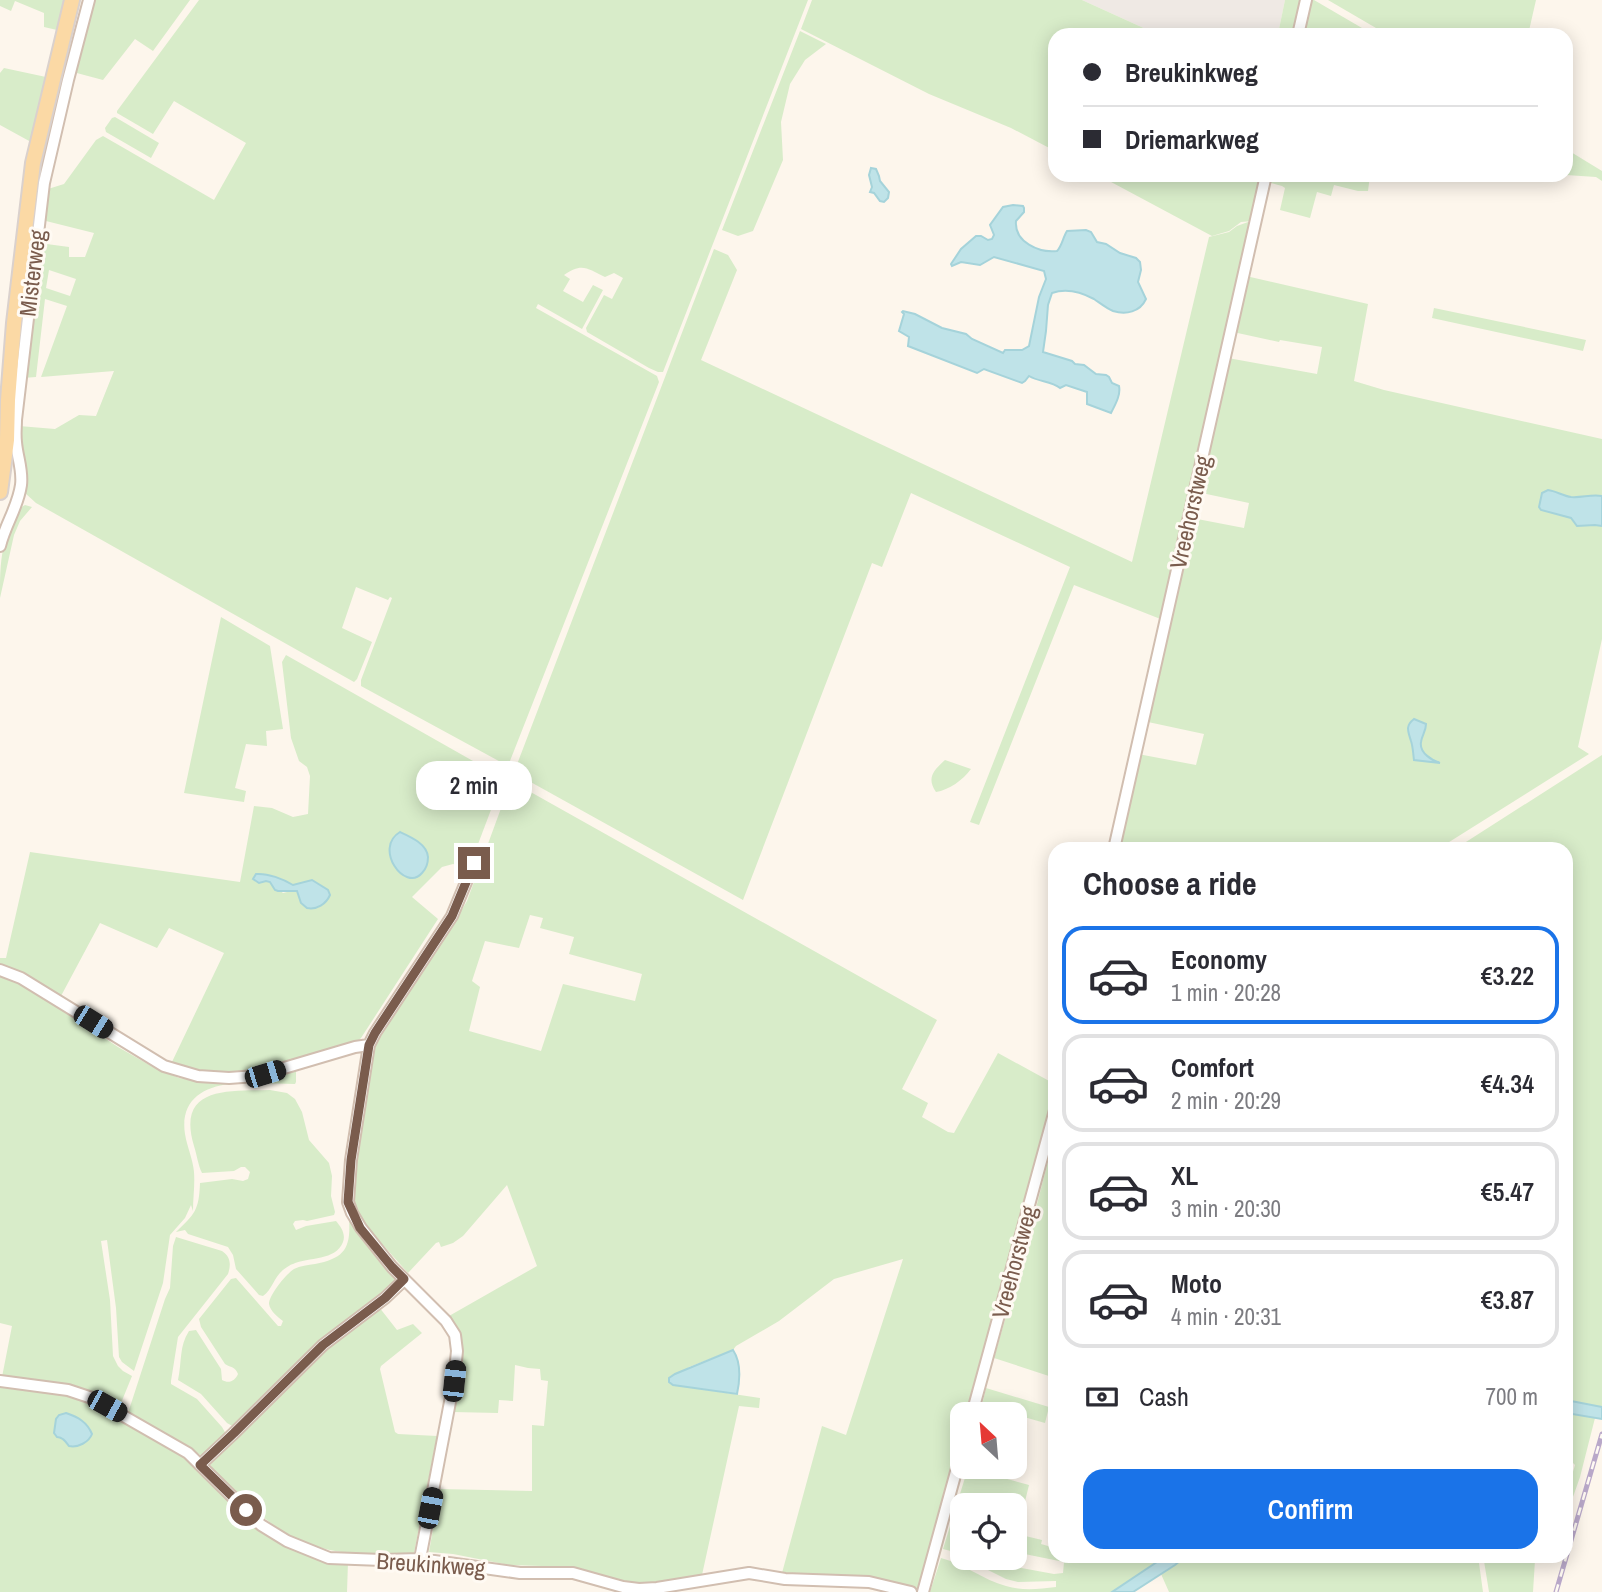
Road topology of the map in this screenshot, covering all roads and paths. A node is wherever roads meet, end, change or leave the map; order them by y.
1 (72, 0) edge
2 (89, 0) edge
3 (1306, 0) edge
4 (1300, 28) edge
5 (1264, 182) edge
6 (8, 400) junction
7 (0, 444) edge
8 (0, 487) edge
9 (19, 496) junction
10 (0, 546) edge
11 (1116, 842) edge
12 (474, 863) dead end
13 (0, 970) edge
14 (369, 1045) junction
15 (1048, 1136) edge
16 (404, 1279) junction
17 (0, 1381) edge
18 (975, 1402) edge
19 (200, 1465) junction
20 (954, 1479) edge
21 (420, 1559) junction
22 (911, 1592) edge
23 (923, 1592) edge

1 - 6 main road, Misterweg
2 - 9 street, Misterweg
3 - 4 street
5 - 11 street, Vreehorstweg
6 - 7 main road, Misterweg
6 - 8 main road, Misterweg
8 - 9 street
9 - 10 street, Misterweg
12 - 14 street
13 - 14 street
14 - 16 street
15 - 18 street, Vreehorstweg
16 - 19 street
16 - 21 street
17 - 19 street, Breukinkweg
19 - 21 street, Breukinkweg
20 - 23 street
21 - 22 street, Breukinkweg

